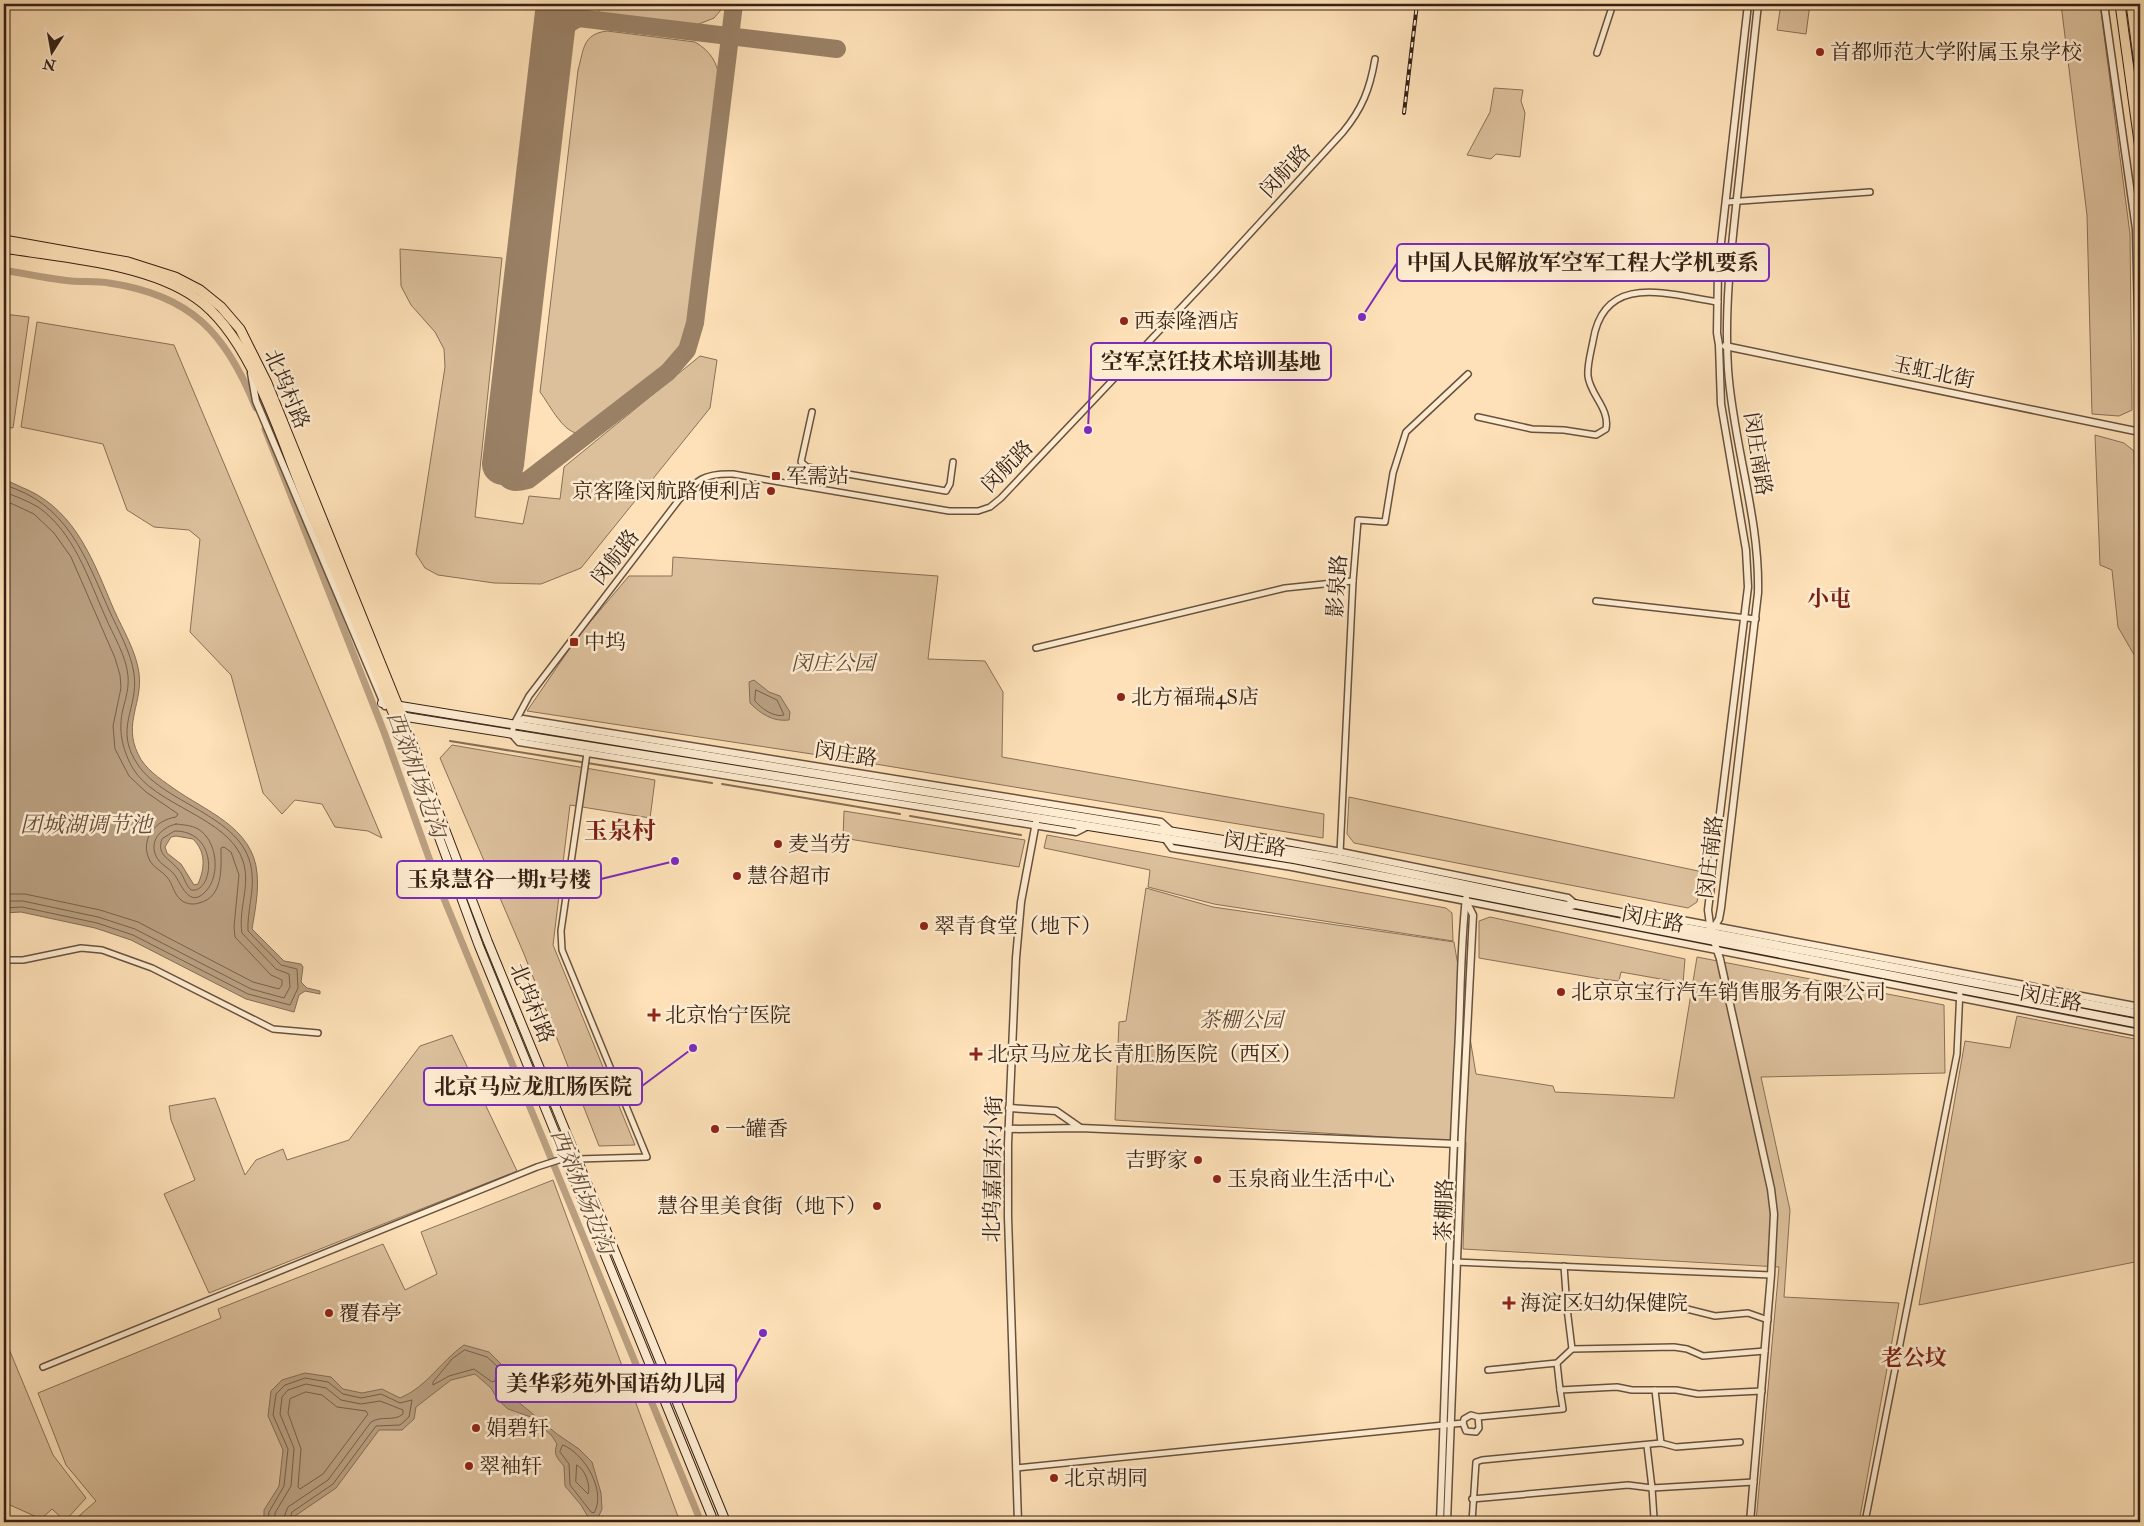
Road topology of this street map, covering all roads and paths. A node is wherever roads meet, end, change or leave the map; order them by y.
1 (1613, 4) edge
2 (1748, 4) edge
3 (1758, 4) edge
4 (2104, 4) edge
5 (2120, 4) edge
6 (2131, 4) edge
7 (2133, 14) junction
8 (2121, 15) junction
9 (1597, 54) dead end
10 (1375, 59) dead end
11 (2140, 72) edge
12 (2140, 149) edge
13 (1870, 192) dead end
14 (1727, 202) junction
15 (1736, 202) junction
16 (4, 240) edge
17 (4, 248) edge
18 (1718, 302) junction
19 (1719, 344) junction
20 (1728, 346) junction
21 (1468, 374) dead end
22 (2140, 409) edge
23 (812, 412) dead end
24 (1478, 417) dead end
25 (2140, 432) edge
26 (953, 462) dead end
27 (1353, 581) junction
28 (1596, 601) dead end
29 (1745, 618) junction
30 (1756, 619) junction
31 (1036, 648) dead end
32 (389, 704) junction
33 (398, 715) junction
34 (514, 724) junction
35 (512, 734) junction
36 (586, 760) junction
37 (840, 778) junction
38 (838, 793) junction
39 (1036, 821) junction
40 (1164, 837) junction
41 (1340, 855) junction
42 (1466, 888) junction
43 (1466, 901) junction
44 (1571, 901) junction
45 (1712, 930) junction
46 (1717, 950) junction
47 (4, 960) edge
48 (1960, 989) junction
49 (1960, 998) junction
50 (2140, 1007) edge
51 (2140, 1014) edge
52 (2106, 1017) junction
53 (2140, 1024) edge
54 (2121, 1029) junction
55 (2140, 1033) edge
56 (318, 1034) dead end
57 (1009, 1108) junction
58 (1080, 1128) junction
59 (1008, 1129) junction
60 (1454, 1144) junction
61 (1462, 1144) junction
62 (565, 1158) junction
63 (577, 1159) junction
64 (1450, 1262) junction
65 (1458, 1262) junction
66 (1564, 1266) junction
67 (1771, 1275) junction
68 (1567, 1308) junction
69 (1768, 1320) junction
70 (1572, 1349) junction
71 (1765, 1351) junction
72 (1557, 1363) junction
73 (43, 1367) dead end
74 (1488, 1370) dead end
75 (1560, 1390) junction
76 (1655, 1390) junction
77 (1762, 1391) junction
78 (1478, 1417) junction
79 (1463, 1423) junction
80 (1447, 1425) junction
81 (1661, 1442) junction
82 (1740, 1442) dead end
83 (1646, 1446) junction
84 (1016, 1468) junction
85 (1754, 1482) junction
86 (1652, 1488) junction
87 (1472, 1499) junction
88 (714, 1522) edge
89 (726, 1522) edge
90 (1018, 1522) edge
91 (1440, 1522) edge
92 (1448, 1522) edge
93 (1472, 1522) edge
94 (1652, 1522) edge
95 (1732, 1522) edge
96 (1750, 1522) edge
97 (1865, 1522) edge

1 - 9 street
2 - 14 street, 闵庄南路
3 - 15 street, 闵庄南路
4 - 22 street
5 - 8 main road
6 - 7 main road
7 - 8 main road
7 - 11 main road
8 - 12 main road
10 - 34 street, 闵航路
13 - 15 street
14 - 15 street
14 - 18 street, 闵庄南路
15 - 20 street, 闵庄南路
16 - 32 main road, 北坞村路
17 - 32 main road, 北坞村路
18 - 19 street, 闵庄南路
18 - 24 street
19 - 20 street, 玉虹北街
19 - 29 street, 闵庄南路
20 - 25 street, 玉虹北街
20 - 30 street, 闵庄南路
21 - 27 street, 影泉路
23 - 26 street
27 - 31 street
27 - 41 street, 影泉路
28 - 29 street
29 - 30 street
29 - 45 street, 闵庄南路
30 - 45 street, 闵庄南路
32 - 33 main road
32 - 33 street, 北坞村路
32 - 34 main road, 闵庄路
33 - 35 main road, 闵庄路
33 - 62 main road, 北坞村路
33 - 63 main road, 北坞村路
34 - 35 street, 闵航路
34 - 37 main road, 闵庄路
35 - 36 street, 闵庄路
35 - 37 main road, 闵庄路
36 - 38 street, 闵庄路
36 - 63 street
37 - 38 street
37 - 39 main road, 闵庄路
37 - 41 main road, 闵庄路
38 - 39 street, 闵庄路
39 - 40 main road, 闵庄路
39 - 57 street, 北坞嘉园东小街
40 - 42 main road, 闵庄路
40 - 43 street, 闵庄路
41 - 42 main road, 闵庄路
41 - 44 street, 闵庄路
42 - 43 street, 茶棚路
42 - 44 main road, 闵庄路
42 - 45 main road, 闵庄路
43 - 46 street, 闵庄路
43 - 60 street, 茶棚路
43 - 61 street, 茶棚路
44 - 45 main road, 闵庄路
45 - 46 street
45 - 48 main road, 闵庄路
45 - 50 street, 闵庄路
45 - 51 main road, 闵庄路
46 - 49 street, 闵庄路
46 - 67 street
47 - 56 street
48 - 49 street
48 - 52 main road, 闵庄路
49 - 54 street, 闵庄路
49 - 97 street
52 - 53 main road, 闵庄路
52 - 54 street
54 - 55 street, 闵庄路
57 - 58 street
57 - 59 street, 北坞嘉园东小街
58 - 59 street
58 - 60 street
59 - 84 street, 北坞嘉园东小街
60 - 61 street
60 - 64 street, 茶棚路
61 - 65 street, 茶棚路
62 - 73 street
62 - 88 main road, 北坞村路
63 - 89 main road, 北坞村路
64 - 65 street
64 - 80 street, 茶棚路
65 - 66 street
65 - 80 street, 茶棚路
66 - 67 street
66 - 68 street
67 - 69 street
68 - 69 street
68 - 70 street
69 - 71 street
70 - 71 street
70 - 72 street
71 - 77 street
72 - 74 street
72 - 75 street
75 - 76 street
75 - 78 street
76 - 77 street
76 - 81 street
77 - 85 street
78 - 79 street
78 - 79 street
79 - 80 street
80 - 84 street
80 - 91 street, 茶棚路
80 - 92 street, 茶棚路
81 - 82 street
81 - 83 street
83 - 86 street
83 - 87 street
84 - 90 street, 北坞嘉园东小街
85 - 86 street
85 - 96 street
86 - 87 street
86 - 94 street
87 - 93 street
95 - 96 street

